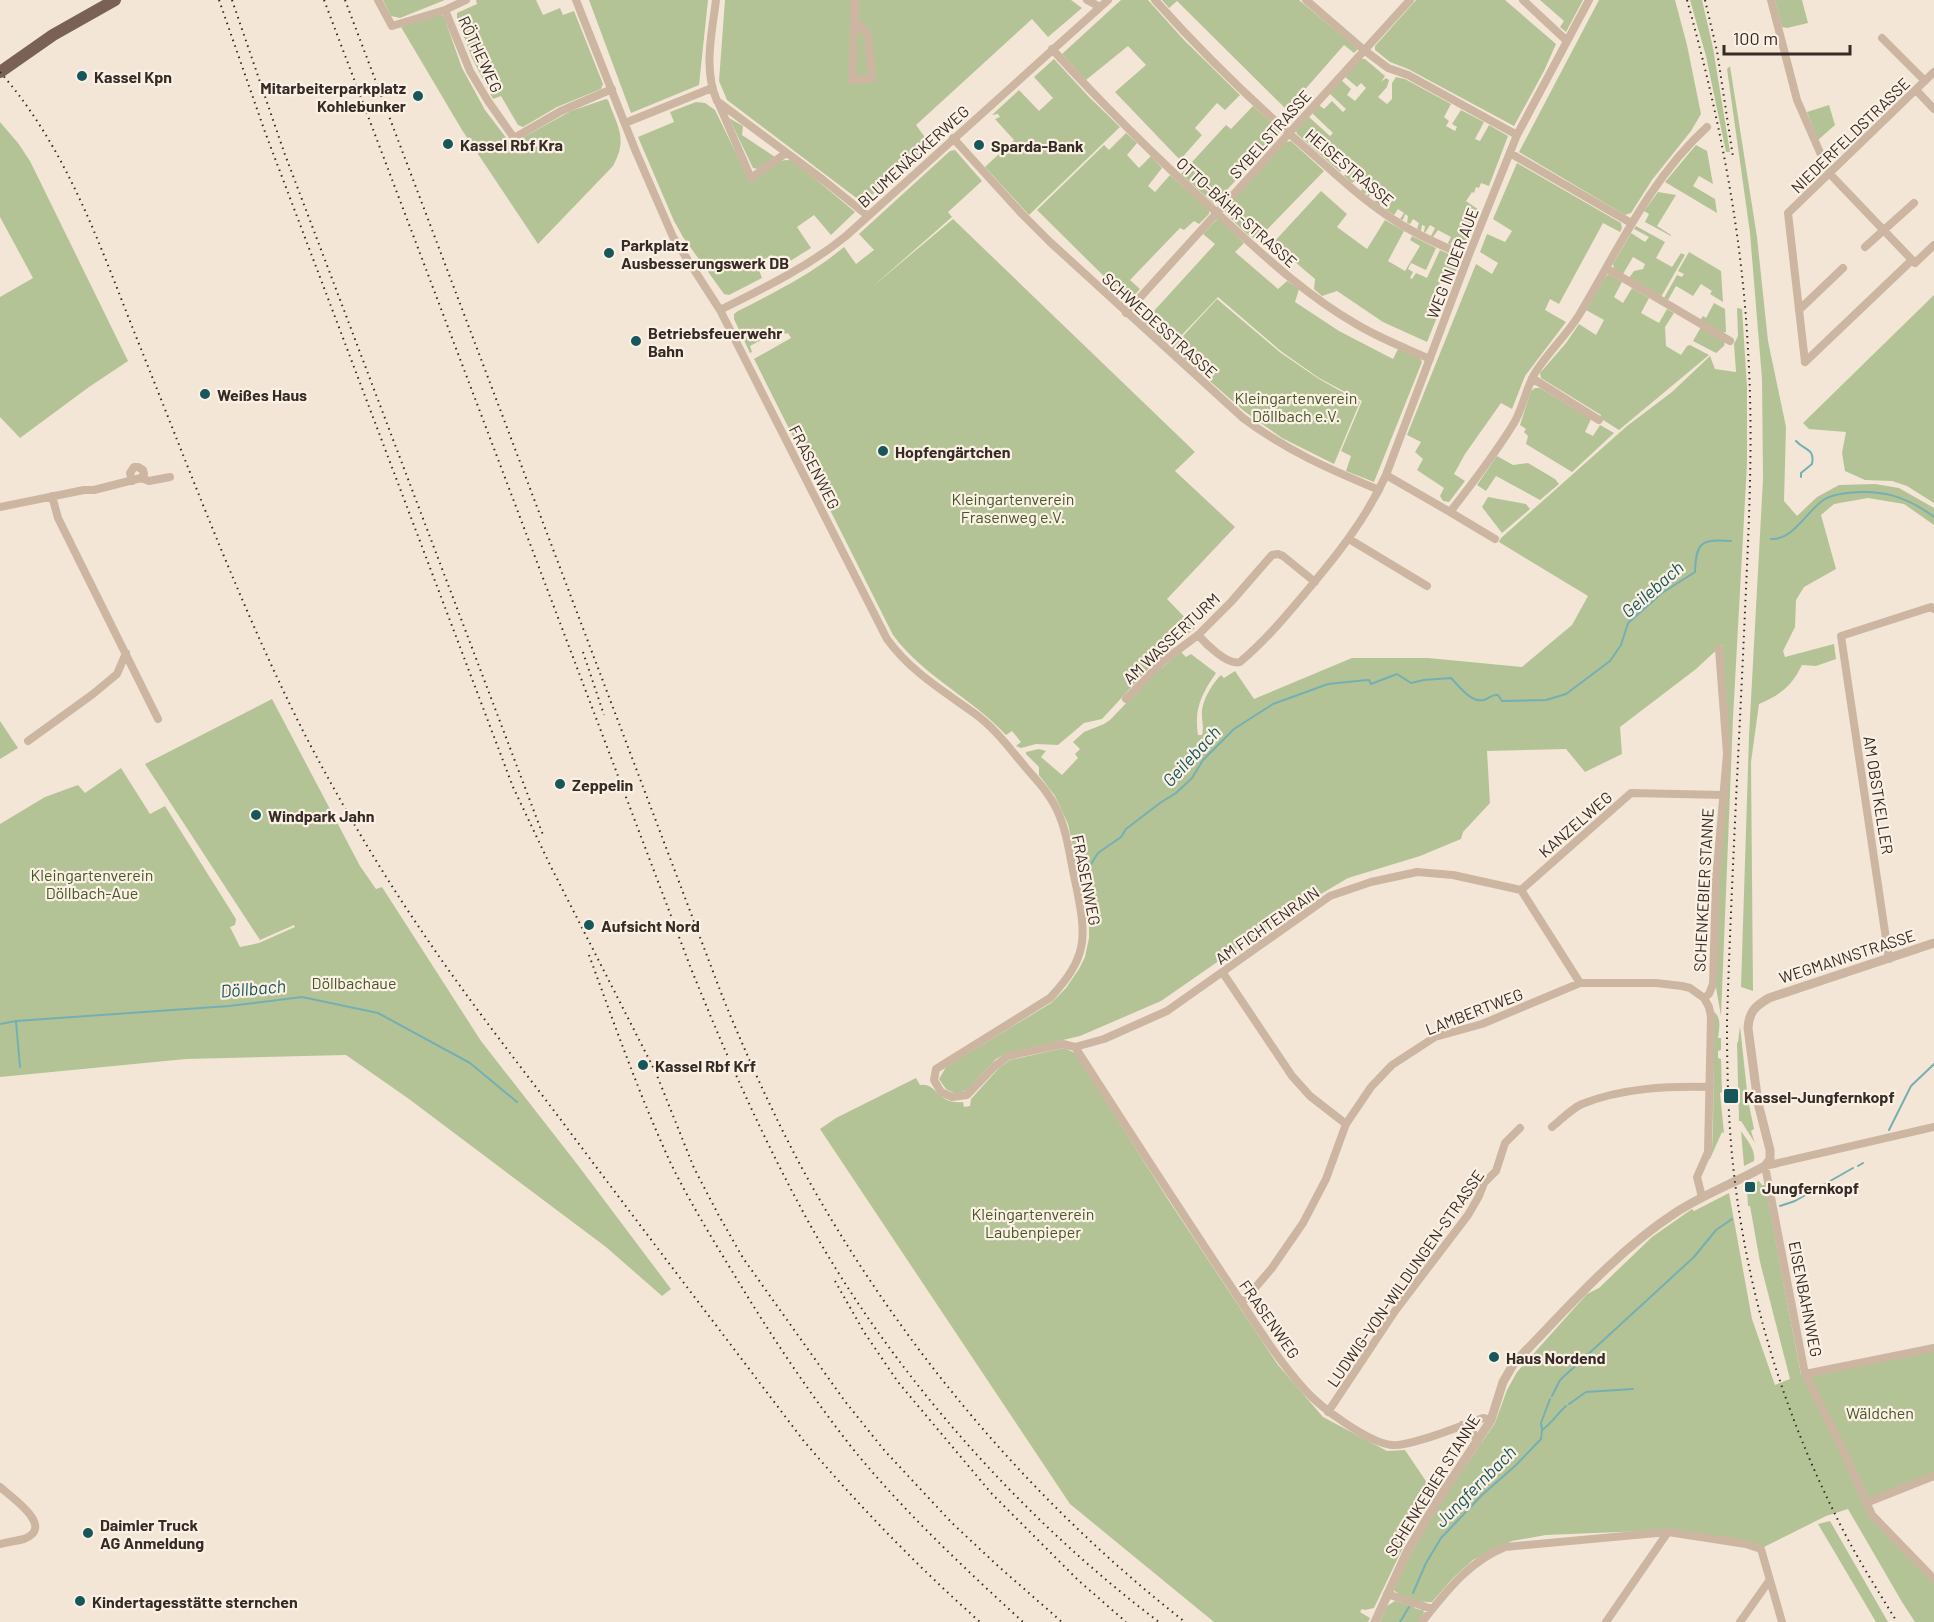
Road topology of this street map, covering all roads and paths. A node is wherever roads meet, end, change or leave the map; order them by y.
1 (115, 0) edge
2 (378, 0) edge
3 (466, 0) edge
4 (576, 0) edge
5 (716, 0) edge
6 (855, 0) edge
7 (1088, 0) edge
8 (1108, 0) edge
9 (1155, 0) edge
10 (1306, 0) edge
11 (1410, 0) edge
12 (1522, 0) edge
13 (1589, 0) edge
14 (1771, 0) edge
15 (1100, 7) junction
16 (445, 10) junction
17 (855, 18) junction
18 (1882, 38) dead end
19 (1567, 41) junction
20 (1052, 49) junction
21 (1364, 50) junction
22 (0, 72) edge
23 (1934, 72) edge
24 (1925, 81) junction
25 (712, 88) junction
26 (612, 89) junction
27 (1916, 90) junction
28 (717, 101) junction
29 (1934, 109) edge
30 (625, 123) junction
31 (1707, 127) dead end
32 (1289, 134) junction
33 (1518, 135) junction
34 (953, 138) junction
35 (786, 153) junction
36 (1510, 153) junction
37 (1829, 173) junction
38 (1914, 203) dead end
39 (1217, 213) junction
40 (868, 216) junction
41 (1631, 223) junction
42 (1883, 230) junction
43 (1934, 245) edge
44 (1865, 247) dead end
45 (1468, 257) junction
46 (1913, 261) junction
47 (1606, 268) junction
48 (1843, 268) dead end
49 (720, 310) junction
50 (1799, 310) junction
51 (1126, 313) junction
52 (1730, 341) dead end
53 (1430, 359) junction
54 (1532, 378) junction
55 (1599, 420) dead end
56 (1386, 475) junction
57 (170, 477) dead end
58 (141, 478) junction
59 (132, 481) junction
60 (1379, 490) junction
61 (52, 496) junction
62 (0, 507) edge
63 (1450, 512) junction
64 (1349, 539) junction
65 (1495, 539) dead end
66 (1315, 582) junction
67 (1426, 586) dead end
68 (1934, 609) edge
69 (1198, 634) junction
70 (1719, 649) dead end
71 (126, 653) junction
72 (1126, 699) dead end
73 (158, 719) dead end
74 (28, 741) dead end
75 (1724, 795) junction
76 (1521, 890) junction
77 (1934, 943) edge
78 (1889, 959) junction
79 (1223, 973) junction
80 (1580, 983) junction
81 (1704, 998) junction
82 (1769, 998) joint
83 (1075, 1047) junction
84 (1710, 1088) junction
85 (1346, 1124) junction
86 (1552, 1127) dead end
87 (1934, 1127) edge
88 (1520, 1128) dead end
89 (1765, 1166) junction
90 (1702, 1197) junction
91 (1242, 1303) junction
92 (1934, 1348) edge
93 (1805, 1374) junction
94 (1328, 1412) junction
95 (1491, 1420) junction
96 (1462, 1425) junction
97 (1477, 1443) junction
98 (1934, 1476) edge
99 (0, 1487) edge
100 (1866, 1503) junction
101 (1668, 1532) junction
102 (0, 1544) edge
103 (1934, 1579) edge
104 (1769, 1581) junction
105 (1387, 1594) junction
106 (1432, 1609) junction
107 (1375, 1622) edge
108 (1422, 1622) edge
109 (1606, 1622) edge
110 (1740, 1622) edge
111 (1782, 1622) edge

1 - 22 main road
2 - 16 street
3 - 16 street
4 - 26 street, FRASENWEG
5 - 25 street
6 - 17 street
7 - 15 street
8 - 15 street, BLUMENÄCKERWEG
9 - 32 street, HEISESTRASSE
10 - 21 street
11 - 21 street, SYBELSTRASSE
12 - 19 street
13 - 19 street, WEG IN DER AUE
14 - 37 street
15 - 20 street, BLUMENÄCKERWEG
16 - 26 street, RÖTHEWEG
17 - 17 street
18 - 24 street
19 - 33 street, WEG IN DER AUE
20 - 34 street, BLUMENÄCKERWEG
20 - 39 street, OTTO-BÄHR-STRASSE
21 - 32 street, SYBELSTRASSE
21 - 33 street
23 - 24 street, NIEDERFELDSTRASSE
24 - 27 street, NIEDERFELDSTRASSE
25 - 28 street
25 - 30 street
26 - 30 street, FRASENWEG
27 - 29 street
27 - 37 street, NIEDERFELDSTRASSE
28 - 35 street
28 - 35 street
30 - 49 street, FRASENWEG
31 - 41 street
32 - 39 street, SYBELSTRASSE
32 - 45 street, HEISESTRASSE
33 - 36 street, WEG IN DER AUE
34 - 40 street, BLUMENÄCKERWEG
34 - 51 street, SCHWEDESSTRASSE
35 - 40 street
36 - 41 street
36 - 45 street, WEG IN DER AUE
37 - 42 street
37 - 50 street, NIEDERFELDSTRASSE
38 - 42 street
39 - 51 street, SYBELSTRASSE
39 - 53 street, OTTO-BÄHR-STRASSE
40 - 49 street, BLUMENÄCKERWEG
41 - 47 street
42 - 44 street
42 - 46 street
43 - 46 street
45 - 53 street, WEG IN DER AUE
46 - 50 street, NIEDERFELDSTRASSE
47 - 52 street
47 - 54 street
48 - 50 street
49 - 83 street, FRASENWEG
51 - 60 street, SCHWEDESSTRASSE
53 - 56 street, WEG IN DER AUE
54 - 55 street
54 - 63 street
56 - 60 street, WEG IN DER AUE
56 - 63 street
57 - 58 street
58 - 59 street
58 - 59 street
59 - 61 street
60 - 64 street, WEG IN DER AUE
61 - 62 street
61 - 71 street
63 - 65 street
64 - 66 street, WEG IN DER AUE
64 - 67 street
66 - 69 street, AM WASSERTURM
66 - 69 street, WEG IN DER AUE
68 - 78 street, AM OBSTKELLER
69 - 72 street, AM WASSERTURM
70 - 75 street, SCHENKEBIER STANNE
71 - 73 street
71 - 74 street
75 - 76 street, KANZELWEG
75 - 81 street, SCHENKEBIER STANNE
76 - 79 street, AM FICHTENRAIN
76 - 80 street
77 - 78 street, WEGMANNSTRASSE
78 - 82 street, WEGMANNSTRASSE
79 - 83 street, AM FICHTENRAIN
79 - 85 street
80 - 81 street, LAMBERTWEG
80 - 85 street, LAMBERTWEG
81 - 84 street
82 - 89 street, EISENBAHNWEG
83 - 91 street, FRASENWEG
84 - 86 street
84 - 90 street
85 - 91 street, LAMBERTWEG
87 - 89 street
88 - 94 street, LUDWIG-VON-WILDUNGEN-STRASSE
89 - 90 street, SCHENKEBIER STANNE
89 - 93 street, EISENBAHNWEG
90 - 95 street, SCHENKEBIER STANNE
91 - 94 street, FRASENWEG
92 - 93 street
93 - 100 street, EISENBAHNWEG
94 - 96 street, FRASENWEG
95 - 96 street, FRASENWEG
95 - 97 street, SCHENKEBIER STANNE
96 - 97 street
97 - 105 street, SCHENKEBIER STANNE
98 - 100 street
99 - 102 street
100 - 103 street, EISENBAHNWEG
101 - 104 street
101 - 106 street
101 - 109 street
104 - 110 street
104 - 111 street
105 - 106 street
105 - 107 street, SCHENKEBIER STANNE
106 - 108 street

